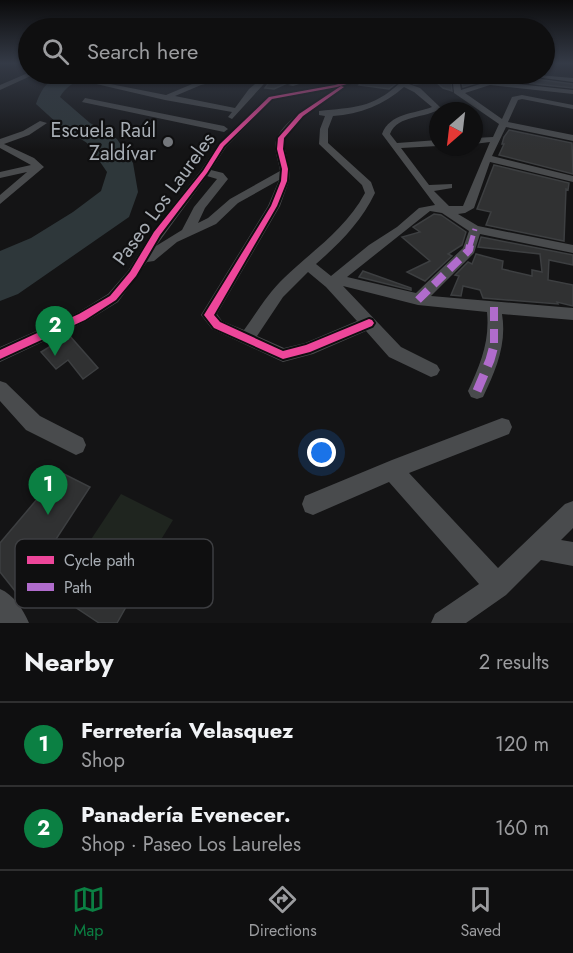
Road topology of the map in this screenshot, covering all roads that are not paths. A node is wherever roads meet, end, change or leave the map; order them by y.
1 (140, 92) edge
2 (179, 92) edge
3 (251, 92) edge
4 (301, 92) edge
5 (336, 92) edge
6 (395, 92) edge
7 (420, 92) edge
8 (460, 93) edge
9 (94, 96) dead end
10 (167, 97) junction
11 (573, 107) edge
12 (378, 110) junction
13 (141, 111) junction
14 (237, 111) junction
15 (330, 114) junction
16 (302, 115) junction
17 (405, 118) junction
18 (43, 123) dead end
19 (504, 124) junction
20 (224, 129) junction
21 (573, 138) edge
22 (496, 139) junction
23 (2, 140) edge
24 (483, 140) edge
25 (429, 144) edge
26 (222, 145) junction
27 (395, 146) junction
28 (487, 158) junction
29 (39, 167) junction
30 (205, 172) junction
31 (285, 172) junction
32 (0, 175) edge
33 (573, 179) edge
34 (448, 186) dead end
35 (427, 188) junction
36 (0, 201) edge
37 (446, 210) junction
38 (475, 230) junction
39 (188, 231) junction
40 (573, 239) edge
41 (573, 249) edge
42 (308, 265) junction
43 (133, 273) junction
44 (333, 282) junction
45 (418, 300) junction
46 (494, 307) junction
47 (573, 314) edge
48 (369, 323) junction
49 (248, 337) junction
50 (0, 355) edge
51 (431, 370) dead end
52 (0, 389) edge
53 (477, 392) dead end
54 (502, 428) dead end
55 (75, 445) dead end
56 (392, 470) junction
57 (314, 504) dead end
58 (573, 512) edge
59 (536, 547) junction
60 (573, 554) edge
61 (497, 586) junction
62 (0, 603) edge
63 (16, 623) edge
64 (444, 623) edge

1 - 10 street
2 - 10 street
3 - 14 street
4 - 26 street, Paseo Los Laureles
5 - 16 street
6 - 12 street
7 - 17 street
8 - 19 street
9 - 13 street
10 - 13 street
10 - 14 street
11 - 19 street
12 - 15 street
12 - 17 street
13 - 20 street
14 - 20 street
15 - 16 street
15 - 42 street
16 - 31 street
17 - 27 street
18 - 23 street
19 - 21 street
19 - 22 street
20 - 26 street
22 - 24 street
22 - 28 street
23 - 29 street
25 - 27 street
26 - 30 street, Paseo Los Laureles
27 - 35 street
28 - 33 street
28 - 37 street
29 - 32 street
29 - 36 street
30 - 39 street
30 - 43 street, Paseo Los Laureles
31 - 39 street
31 - 49 street
34 - 35 street
35 - 37 street
37 - 38 street
37 - 44 street
38 - 41 street
38 - 45 street
39 - 43 street
40 - 41 street
42 - 44 street
42 - 49 street
43 - 50 street, Paseo Los Laureles
44 - 45 street
44 - 48 street
45 - 46 street
46 - 47 street
46 - 53 street
48 - 49 street
48 - 51 street
52 - 55 street
54 - 56 street
56 - 57 street
56 - 61 street
58 - 59 street
59 - 60 street
59 - 61 street
61 - 64 street
62 - 63 street

